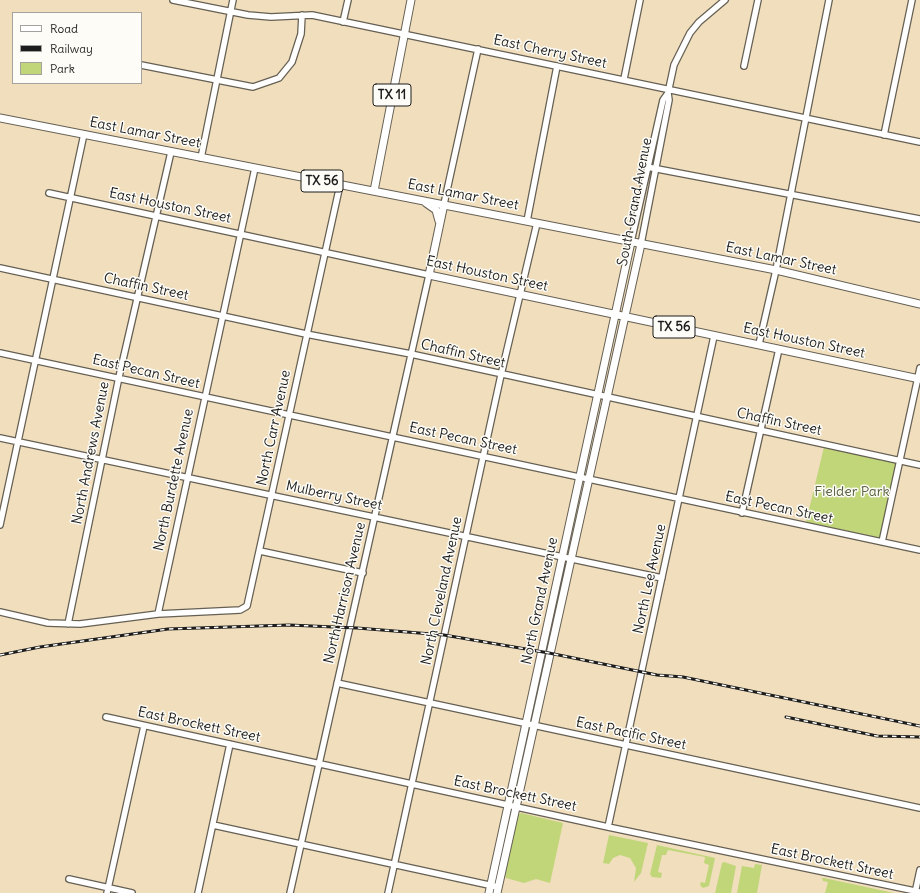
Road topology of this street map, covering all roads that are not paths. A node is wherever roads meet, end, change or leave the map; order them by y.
1 (173, 0) edge
2 (233, 0) edge
3 (348, 0) edge
4 (411, 0) edge
5 (640, 0) edge
6 (725, 0) edge
7 (758, 0) edge
8 (829, 0) edge
9 (912, 0) edge
10 (231, 12) junction
11 (302, 16) junction
12 (343, 22) junction
13 (404, 34) junction
14 (478, 49) junction
15 (142, 64) edge
16 (557, 66) junction
17 (744, 66) dead end
18 (624, 79) junction
19 (216, 80) junction
20 (668, 91) junction
21 (0, 118) edge
22 (805, 118) junction
23 (84, 134) junction
24 (884, 135) junction
25 (920, 142) edge
26 (171, 152) junction
27 (201, 158) junction
28 (647, 167) junction
29 (255, 168) junction
30 (655, 168) junction
31 (340, 184) junction
32 (374, 191) junction
33 (49, 193) dead end
34 (791, 194) junction
35 (70, 198) junction
36 (421, 200) junction
37 (444, 204) junction
38 (156, 216) junction
39 (920, 219) edge
40 (527, 221) junction
41 (537, 223) junction
42 (440, 224) junction
43 (635, 225) junction
44 (644, 227) junction
45 (240, 235) junction
46 (632, 242) junction
47 (641, 244) junction
48 (325, 252) junction
49 (0, 268) edge
50 (776, 270) junction
51 (429, 275) junction
52 (53, 280) junction
53 (520, 294) junction
54 (138, 297) junction
55 (920, 304) edge
56 (616, 314) junction
57 (223, 315) junction
58 (624, 316) junction
59 (306, 334) junction
60 (714, 336) junction
61 (759, 344) junction
62 (779, 349) junction
63 (0, 353) edge
64 (411, 354) junction
65 (35, 361) junction
66 (920, 368) edge
67 (501, 375) junction
68 (119, 377) junction
69 (919, 379) edge
70 (598, 396) junction
71 (204, 397) junction
72 (606, 397) junction
73 (289, 415) junction
74 (697, 417) junction
75 (761, 430) junction
76 (393, 436) junction
77 (0, 438) edge
78 (17, 442) junction
79 (483, 456) junction
80 (103, 461) junction
81 (900, 461) junction
82 (920, 465) edge
83 (580, 477) junction
84 (187, 478) junction
85 (588, 479) junction
86 (272, 496) junction
87 (679, 499) junction
88 (742, 513) junction
89 (375, 516) junction
90 (0, 525) edge
91 (466, 537) junction
92 (882, 542) junction
93 (920, 550) edge
94 (260, 551) junction
95 (566, 558) junction
96 (363, 573) junction
97 (662, 578) junction
98 (0, 612) edge
99 (158, 614) junction
100 (68, 624) junction
101 (337, 683) junction
102 (430, 702) junction
103 (106, 717) dead end
104 (530, 724) junction
105 (144, 726) junction
106 (230, 744) junction
107 (625, 745) junction
108 (319, 764) junction
109 (412, 784) junction
110 (509, 805) junction
111 (517, 806) junction
112 (920, 808) edge
113 (213, 825) junction
114 (608, 827) junction
115 (301, 844) junction
116 (394, 864) junction
117 (920, 870) edge
118 (68, 879) dead end
119 (108, 890) edge
120 (494, 890) edge
121 (917, 892) edge
122 (132, 893) edge
123 (198, 893) edge
124 (290, 893) edge
125 (388, 893) edge

1 - 10 street, East Cherry Street
2 - 10 street
3 - 12 street
4 - 13 main road, TX 11
5 - 18 street
6 - 20 street, South Grand Avenue
7 - 17 street
8 - 22 street
9 - 24 street
10 - 11 street, East Cherry Street
10 - 19 street
11 - 12 street, East Cherry Street
11 - 19 street
12 - 13 street, East Cherry Street
13 - 14 street, East Cherry Street
13 - 32 main road, TX 11
14 - 16 street, East Cherry Street
14 - 37 street
15 - 19 street
16 - 18 street, East Cherry Street
16 - 40 street
18 - 20 street, East Cherry Street
19 - 27 street
20 - 22 street, East Cherry Street
20 - 28 street, South Grand Avenue
20 - 30 street, South Grand Avenue
21 - 23 main road, East Lamar Street / TX 56
22 - 24 street, East Cherry Street
22 - 34 street
23 - 26 main road, East Lamar Street / TX 56
23 - 35 street
24 - 25 street, East Cherry Street
26 - 27 main road, East Lamar Street / TX 56
26 - 38 street, North Andrews Avenue
27 - 29 main road, East Lamar Street / TX 56
28 - 30 street
28 - 43 street, South Grand Avenue
29 - 31 main road, East Lamar Street / TX 56
29 - 45 street, North Burdette Avenue
30 - 34 street
30 - 44 street, South Grand Avenue
31 - 32 main road, East Lamar Street / TX 56
31 - 48 street, North Carr Avenue
32 - 36 main road, East Lamar Street / TX 56
33 - 35 street, East Houston Street
34 - 39 street
34 - 50 street
35 - 38 street, East Houston Street
35 - 52 street
36 - 37 main road, East Lamar Street / TX 56
36 - 42 main road
37 - 40 main road, East Lamar Street / TX 56
37 - 42 main road
38 - 45 street, East Houston Street
38 - 54 street, North Andrews Avenue
40 - 41 main road, East Lamar Street / TX 56
41 - 46 main road, East Lamar Street / TX 56
41 - 53 street, North Cleveland Avenue
42 - 51 main road
43 - 44 street
43 - 46 street, South Grand Avenue
44 - 47 street, South Grand Avenue
45 - 48 street, East Houston Street
45 - 57 street, North Burdette Avenue
46 - 47 main road, East Lamar Street / TX 56
46 - 56 main road, South Grand Avenue
47 - 50 main road, East Lamar Street / TX 56
47 - 58 main road, South Grand Avenue
48 - 51 street, East Houston Street
48 - 59 street, North Carr Avenue
49 - 52 street, Chaffin Street
50 - 55 main road, East Lamar Street / TX 56
50 - 61 street
51 - 53 main road, East Houston Street / TX 56
51 - 64 street, North Harrison Avenue
52 - 54 street, Chaffin Street
52 - 65 street
53 - 56 main road, East Houston Street / TX 56
53 - 67 street, North Cleveland Avenue
54 - 57 street, Chaffin Street
54 - 68 street, North Andrews Avenue
56 - 58 main road, East Houston Street / TX 56
56 - 70 main road, North Grand Avenue
57 - 59 street, Chaffin Street
57 - 71 street, North Burdette Avenue
58 - 60 main road, East Houston Street / TX 56
58 - 72 main road, North Grand Avenue
59 - 64 street, Chaffin Street
59 - 73 street, North Carr Avenue
60 - 61 main road, East Houston Street / TX 56
60 - 74 street, North Lee Avenue
61 - 62 main road, East Houston Street / TX 56
62 - 69 main road, East Houston Street / TX 56
62 - 75 street
63 - 65 street, East Pecan Street
64 - 67 street, Chaffin Street
64 - 76 street, North Harrison Avenue
65 - 68 street, East Pecan Street
65 - 78 street
66 - 69 street
67 - 70 street, Chaffin Street
67 - 79 street, North Cleveland Avenue
68 - 71 street, East Pecan Street
68 - 80 street, North Andrews Avenue
69 - 81 street
70 - 72 street, Chaffin Street
70 - 83 main road, North Grand Avenue
71 - 73 street, East Pecan Street
71 - 84 street, North Burdette Avenue
72 - 74 street, Chaffin Street
72 - 85 main road, North Grand Avenue
73 - 76 street, East Pecan Street
73 - 86 street, North Carr Avenue
74 - 75 street, Chaffin Street
74 - 87 street, North Lee Avenue
75 - 81 street, Chaffin Street
75 - 88 street
76 - 79 street, East Pecan Street
76 - 89 street, North Harrison Avenue
77 - 78 street, Mulberry Street
78 - 80 street, Mulberry Street
78 - 90 street
79 - 83 street, East Pecan Street
79 - 91 street, North Cleveland Avenue
80 - 84 street, Mulberry Street
80 - 100 street, North Andrews Avenue
81 - 82 street, Chaffin Street
81 - 92 street
83 - 85 street, East Pecan Street
83 - 95 main road, North Grand Avenue
84 - 86 street, Mulberry Street
84 - 99 street, North Burdette Avenue
85 - 87 street, East Pecan Street
85 - 95 main road, North Grand Avenue
86 - 89 street, Mulberry Street
86 - 94 street, North Carr Avenue
87 - 88 street, East Pecan Street
87 - 97 street, North Lee Avenue
88 - 92 street, East Pecan Street
89 - 91 street, Mulberry Street
89 - 96 street, North Harrison Avenue
91 - 95 street, Mulberry Street
91 - 102 street, North Cleveland Avenue
92 - 93 street, East Pecan Street
94 - 96 street
94 - 99 street, North Carr Avenue
95 - 97 street, Mulberry Street
95 - 104 main road, North Grand Avenue
96 - 101 street, North Harrison Avenue
97 - 107 street, North Lee Avenue
98 - 100 street
99 - 100 street
101 - 102 street, East Pacific Street
101 - 108 street, North Harrison Avenue
102 - 104 street, East Pacific Street
102 - 109 street, North Cleveland Avenue
103 - 105 street, East Brockett Street
104 - 107 street, East Pacific Street
104 - 110 main road, North Grand Avenue
104 - 111 main road, North Grand Avenue
105 - 106 street, East Brockett Street
105 - 119 street
106 - 108 street, East Brockett Street
106 - 113 street
107 - 112 street, East Pacific Street
107 - 114 street, North Lee Avenue
108 - 109 street, East Brockett Street
108 - 115 street, North Harrison Avenue
109 - 110 street, East Brockett Street
109 - 116 street, North Cleveland Avenue
110 - 111 street, East Brockett Street
110 - 120 main road, North Grand Avenue
111 - 114 street, East Brockett Street
111 - 120 main road, North Grand Avenue
113 - 115 street
113 - 123 street
114 - 121 street, East Brockett Street
115 - 116 street
115 - 124 street, North Harrison Avenue
116 - 120 street
116 - 125 street, North Cleveland Avenue
117 - 121 street
118 - 119 street
119 - 122 street

